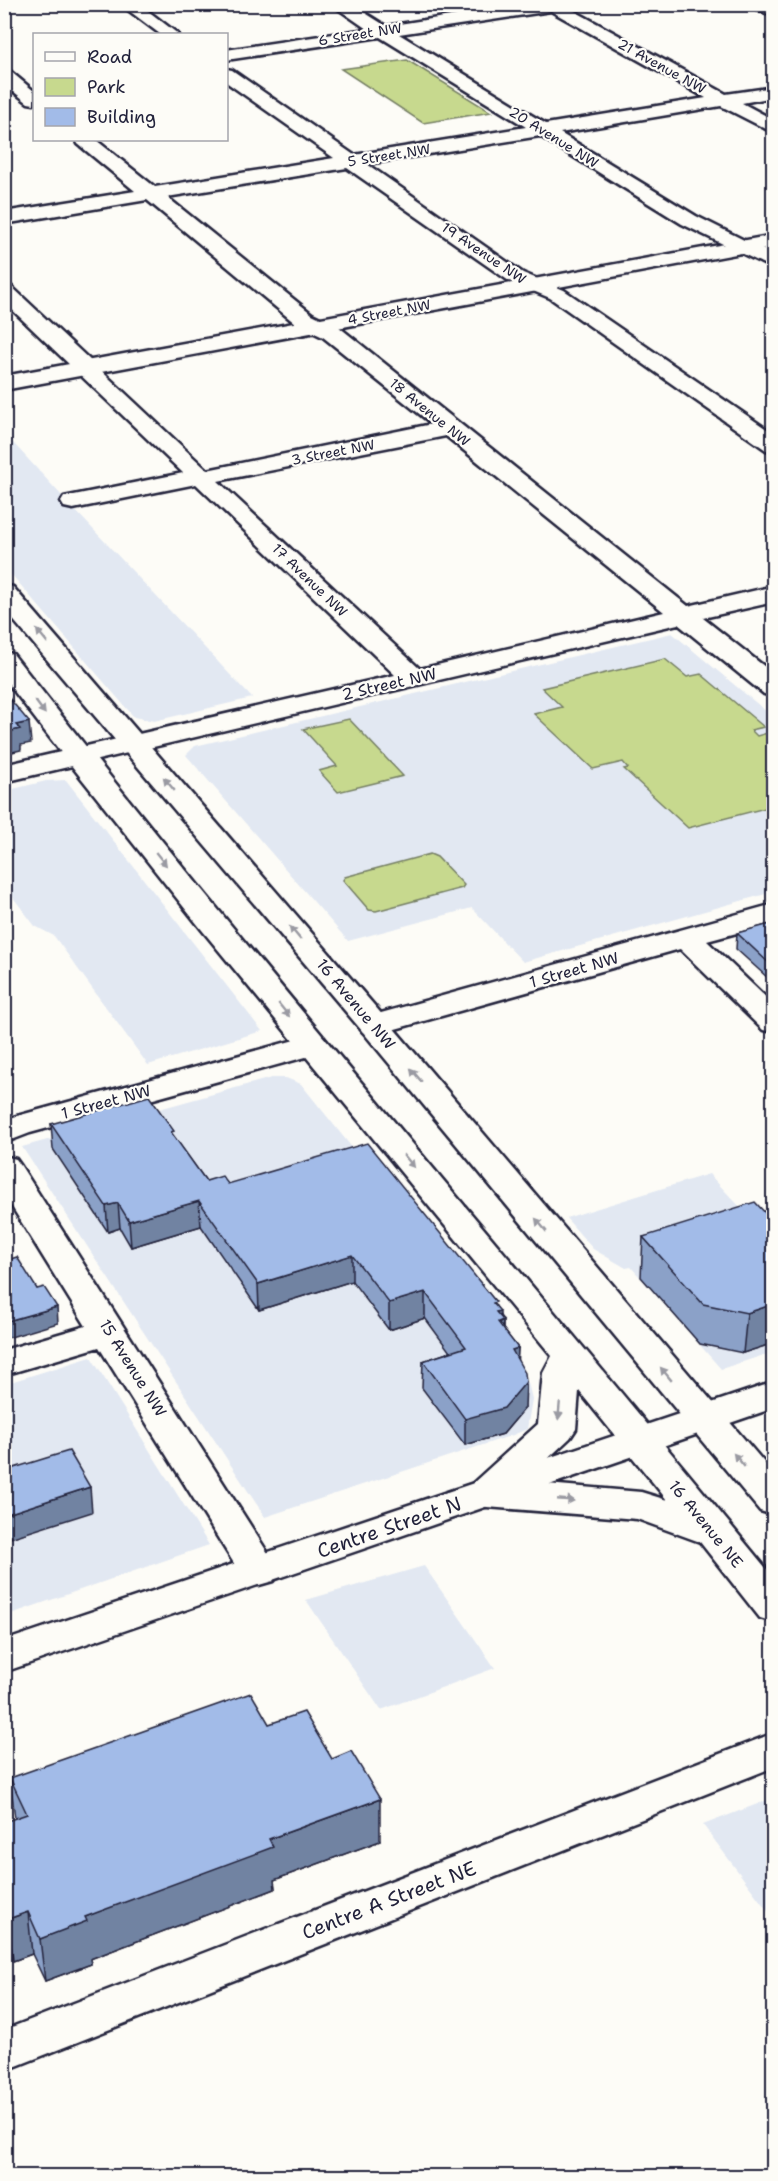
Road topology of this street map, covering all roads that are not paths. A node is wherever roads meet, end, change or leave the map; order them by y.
1 (128, 4) edge
2 (339, 4) edge
3 (759, 4) edge
4 (556, 5) edge
5 (774, 12) edge
6 (382, 31) junction
7 (169, 33) edge
8 (228, 55) edge
9 (228, 75) edge
10 (15, 82) edge
11 (774, 92) edge
12 (33, 98) edge
13 (723, 100) junction
14 (774, 128) edge
15 (543, 130) junction
16 (86, 141) edge
17 (352, 161) junction
18 (152, 194) junction
19 (4, 218) edge
20 (774, 241) edge
21 (742, 247) junction
22 (774, 263) edge
23 (533, 285) junction
24 (4, 290) edge
25 (317, 325) junction
26 (87, 368) junction
27 (4, 382) edge
28 (449, 428) junction
29 (774, 445) edge
30 (202, 477) junction
31 (73, 502) dead end
32 (4, 592) edge
33 (774, 594) edge
34 (683, 615) junction
35 (4, 660) edge
36 (414, 678) junction
37 (774, 688) edge
38 (134, 743) junction
39 (78, 756) junction
40 (4, 774) edge
41 (774, 913) edge
42 (686, 938) junction
43 (774, 1023) edge
44 (374, 1025) junction
45 (313, 1045) junction
46 (4, 1133) edge
47 (4, 1166) edge
48 (109, 1331) junction
49 (571, 1355) junction
50 (4, 1363) edge
51 (774, 1394) edge
52 (704, 1419) junction
53 (638, 1441) junction
54 (487, 1493) junction
55 (774, 1501) edge
56 (714, 1533) junction
57 (259, 1571) junction
58 (774, 1607) edge
59 (4, 1657) edge
60 (774, 1749) edge
61 (4, 2051) edge

1 - 7 main road
2 - 6 main road, 20 Avenue NW
3 - 5 main road
4 - 6 main road, 6 Street NW
4 - 13 main road, 21 Avenue NW
6 - 8 main road, 6 Street NW
6 - 15 main road, 20 Avenue NW
9 - 17 main road, 19 Avenue NW
10 - 12 main road
11 - 13 main road, 5 Street NW
13 - 14 main road, 21 Avenue NW
13 - 15 main road, 5 Street NW
15 - 17 main road, 5 Street NW
15 - 21 main road, 20 Avenue NW
16 - 18 main road, 18 Avenue NW
17 - 18 main road, 5 Street NW
17 - 23 main road, 19 Avenue NW
18 - 19 main road, 5 Street NW
18 - 25 main road, 18 Avenue NW
20 - 21 main road, 4 Street NW
21 - 22 main road, 20 Avenue NW
21 - 23 main road, 4 Street NW
23 - 25 main road, 4 Street NW
23 - 29 main road, 19 Avenue NW
24 - 26 main road, 17 Avenue NW
25 - 26 main road, 4 Street NW
25 - 28 main road, 18 Avenue NW
26 - 27 main road, 4 Street NW
26 - 30 main road, 17 Avenue NW
28 - 30 main road, 3 Street NW
28 - 34 main road, 18 Avenue NW
30 - 31 main road, 3 Street NW
30 - 36 main road, 17 Avenue NW
38 -> 32 main road, 16 Avenue NW
33 - 34 main road, 2 Street NW
34 - 36 main road, 2 Street NW
34 - 37 main road, 18 Avenue NW
35 -> 39 main road
36 - 38 main road, 2 Street NW
38 - 39 main road, 2 Street NW
44 -> 38 main road, 16 Avenue NW
39 - 40 main road, 2 Street NW
39 -> 45 main road
41 - 42 main road, 1 Street NW
42 - 43 main road
42 - 44 main road, 1 Street NW
52 -> 44 main road, 16 Avenue NW
45 - 46 main road, 1 Street NW
45 -> 49 main road
47 - 48 main road, 15 Avenue NW
48 - 50 main road
48 - 57 main road, 15 Avenue NW
49 - 53 main road
49 -> 54 main road
51 - 52 main road, Centre Street N
52 - 53 main road, Centre Street N
55 -> 52 main road
53 - 54 main road, Centre Street N
53 - 56 main road, 16 Avenue NE
54 -> 56 main road
54 - 57 main road, Centre Street N
56 - 58 main road, 16 Avenue NE
57 - 59 main road, Centre Street N
60 - 61 main road, Centre A Street NE

